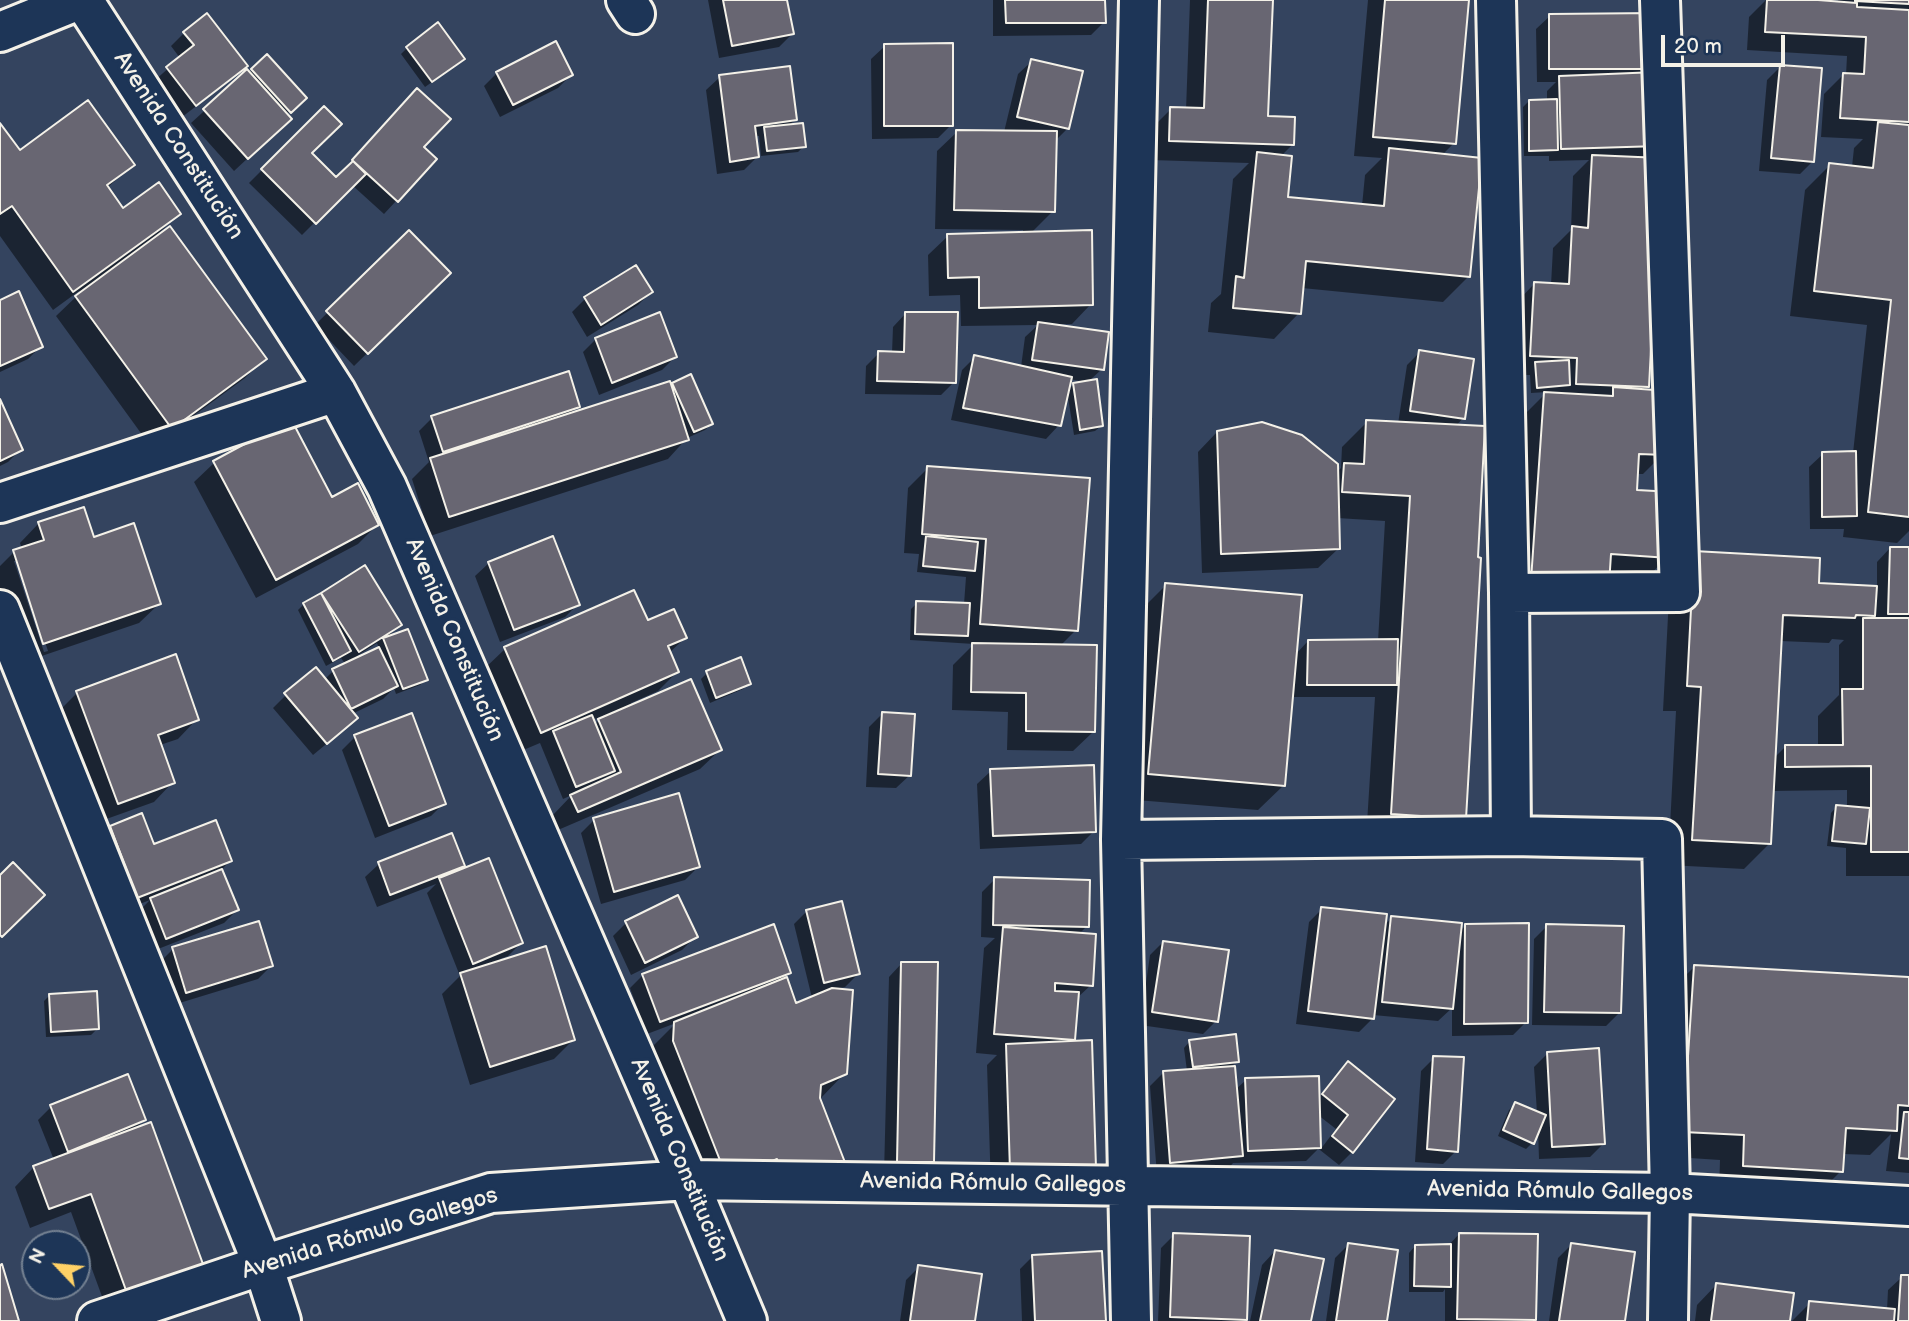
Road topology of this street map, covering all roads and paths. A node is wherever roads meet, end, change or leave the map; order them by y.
1 (81, 0) edge
2 (1139, 0) edge
3 (1496, 0) edge
4 (1660, 0) edge
5 (0, 32) edge
6 (336, 392) junction
7 (0, 503) edge
8 (1509, 593) junction
9 (0, 610) edge
10 (1511, 836) junction
11 (1121, 840) junction
12 (688, 1181) junction
13 (1127, 1185) junction
14 (1670, 1193) junction
15 (1909, 1206) edge
16 (263, 1265) junction
17 (97, 1321) edge
18 (281, 1321) edge
19 (747, 1321) edge
20 (1131, 1321) edge
21 (1668, 1321) edge

1 - 5 street
1 - 6 street, Avenida Constitución
2 - 11 street
3 - 8 street
4 - 8 street
6 - 7 street
6 - 12 street, Avenida Constitución
8 - 10 street
9 - 16 street
10 - 11 street
10 - 14 street
11 - 13 street
12 - 13 street, Avenida Rómulo Gallegos
12 - 16 street, Avenida Rómulo Gallegos
12 - 19 street, Avenida Constitución
13 - 14 street, Avenida Rómulo Gallegos
13 - 20 street
14 - 15 street, Avenida Rómulo Gallegos
14 - 21 street
16 - 17 street, Avenida Rómulo Gallegos
16 - 18 street

